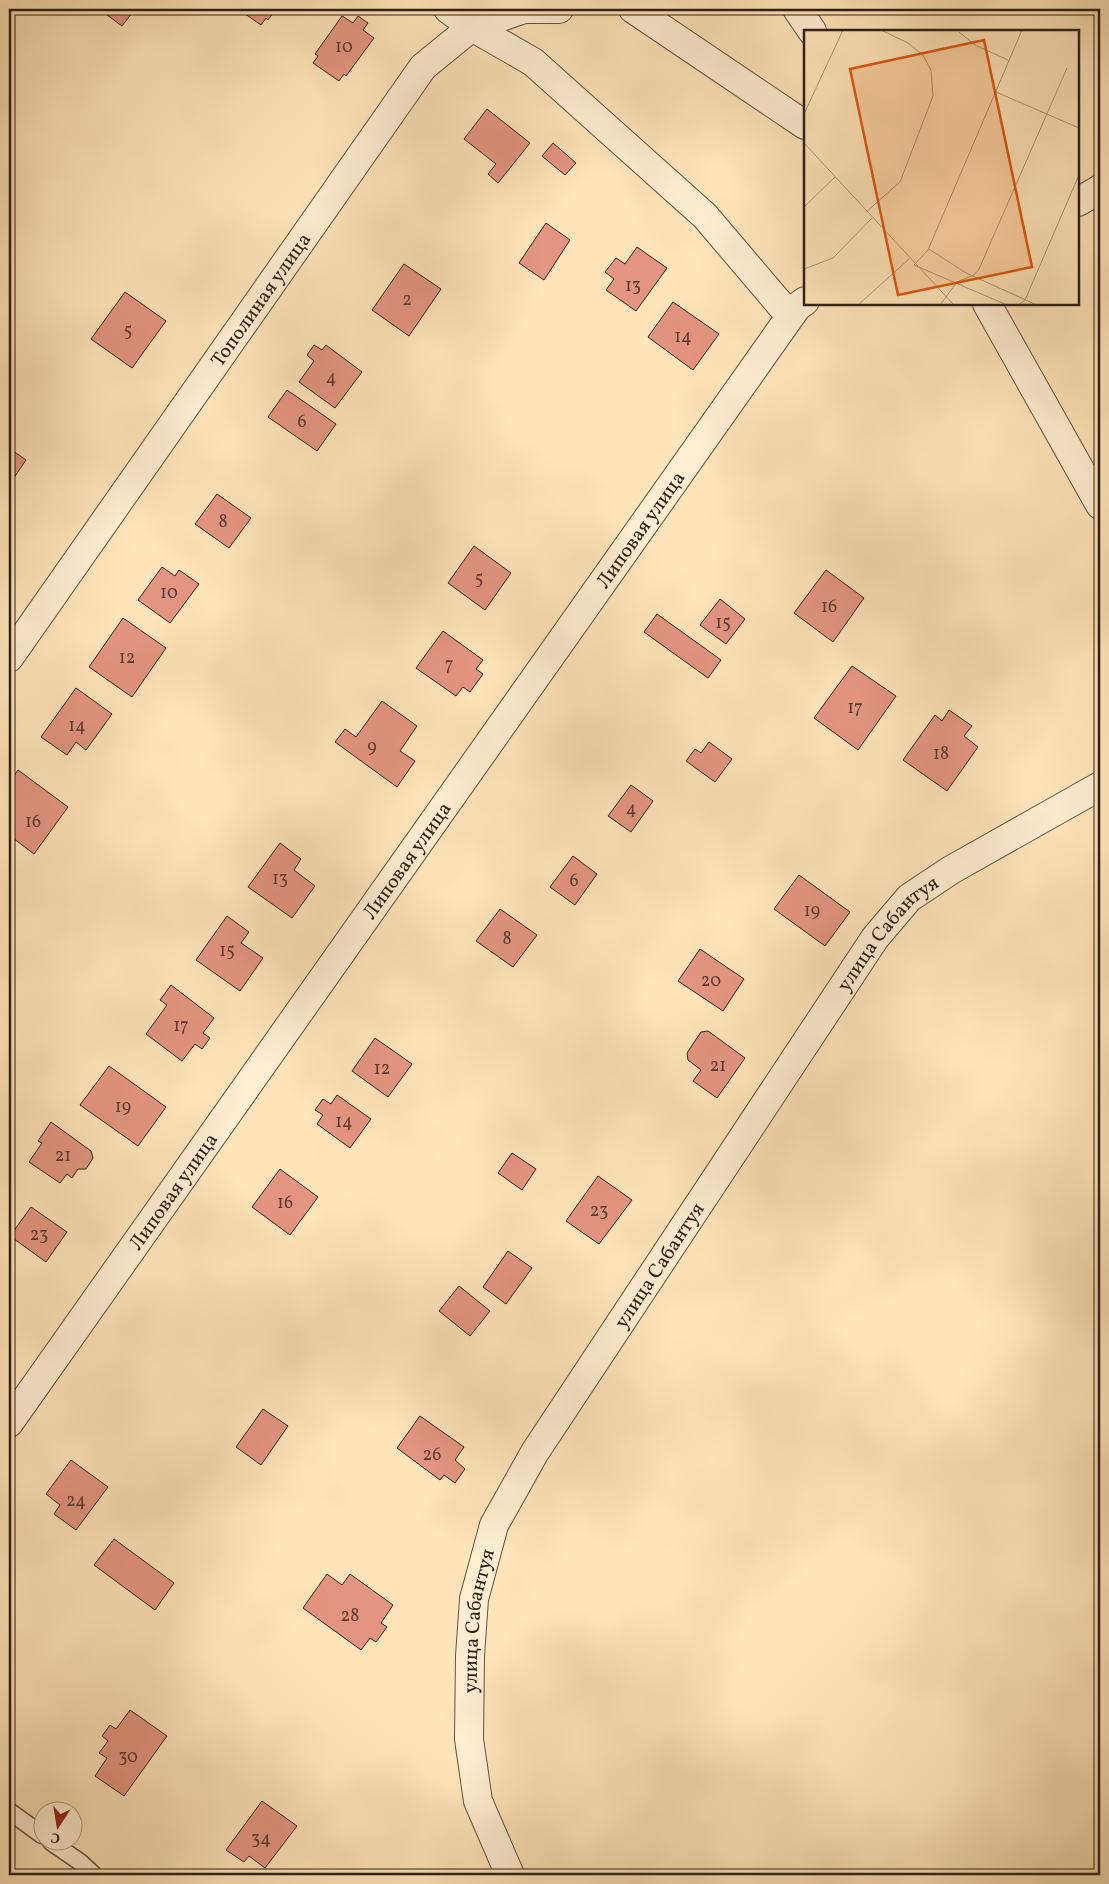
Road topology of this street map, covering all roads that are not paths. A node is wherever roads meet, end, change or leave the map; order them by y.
1 (448, 9) edge
2 (559, 9) edge
3 (633, 9) edge
4 (797, 9) edge
5 (472, 27) junction
6 (811, 30) edge
7 (804, 124) edge
8 (1100, 189) edge
9 (1079, 201) edge
10 (988, 305) edge
11 (798, 308) edge
12 (1100, 505) edge
13 (9, 658) edge
14 (1100, 786) edge
15 (9, 1423) edge
16 (9, 1811) edge
17 (32, 1828) edge
18 (66, 1852) edge
19 (94, 1875) edge
20 (510, 1875) edge

1 - 5 street
2 - 5 street, Тополиная улица
3 - 7 street
4 - 6 street
5 - 11 street
5 - 13 street, Тополиная улица
8 - 9 street
10 - 12 street
11 - 15 street, Липовая улица
14 - 20 street, улица Сабантуя
16 - 17 lane
18 - 19 lane

